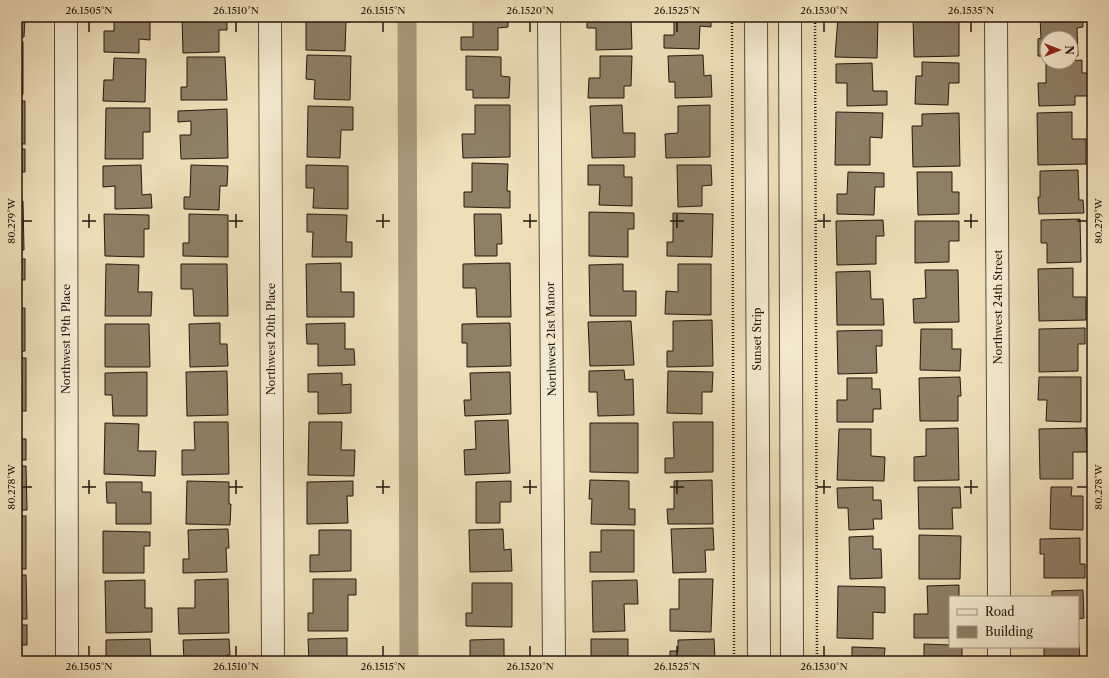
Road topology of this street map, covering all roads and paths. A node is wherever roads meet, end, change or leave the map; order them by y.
1 (66, 17) edge
2 (270, 17) edge
3 (549, 17) edge
4 (732, 17) edge
5 (756, 17) edge
6 (790, 17) edge
7 (815, 17) edge
8 (996, 17) edge
9 (999, 596) edge
10 (999, 648) edge
11 (67, 661) edge
12 (273, 661) edge
13 (554, 661) edge
14 (734, 661) edge
15 (759, 661) edge
16 (792, 661) edge
17 (817, 661) edge
18 (999, 661) edge

1 - 11 street, Northwest 19th Place
2 - 12 street, Northwest 20th Place
3 - 13 street, Northwest 21st Manor
4 - 14 path
5 - 15 street, Sunset Strip
6 - 16 street
7 - 17 path
8 - 9 street, Northwest 24th Street
10 - 18 street

